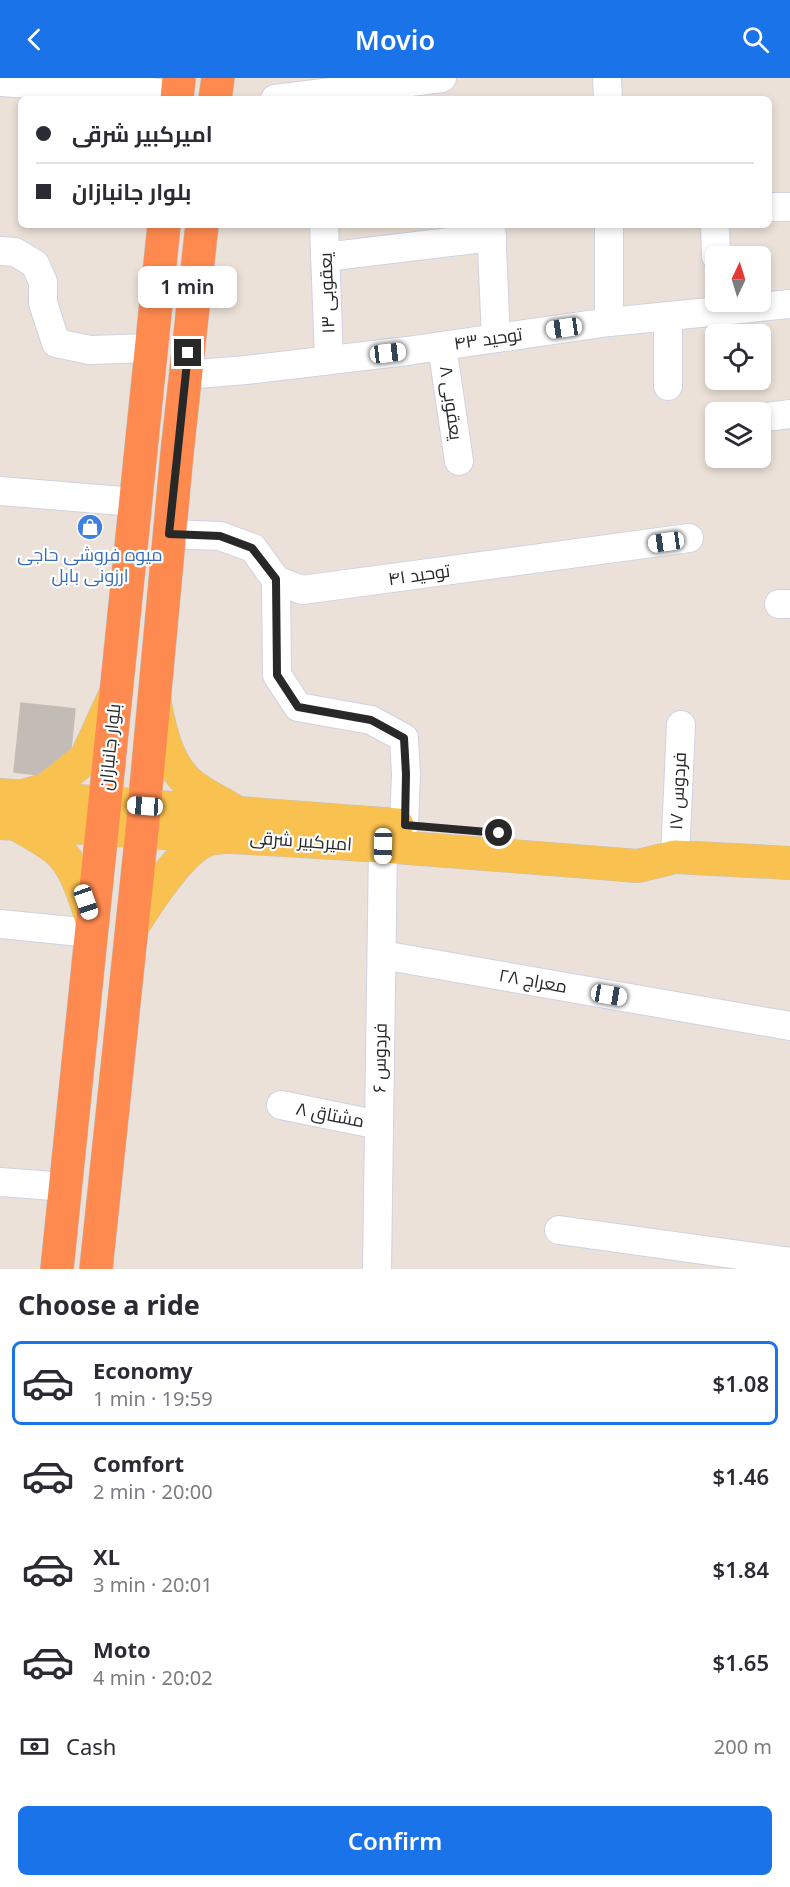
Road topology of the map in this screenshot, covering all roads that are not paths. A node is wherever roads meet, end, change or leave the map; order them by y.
1 (218, 78) edge
2 (442, 78) edge
3 (607, 78) edge
4 (0, 82) edge
5 (178, 90) edge
6 (215, 96) edge
7 (319, 96) edge
8 (608, 96) edge
9 (772, 207) edge
10 (790, 207) edge
11 (164, 228) edge
12 (202, 228) edge
13 (324, 228) edge
14 (609, 228) edge
15 (715, 228) edge
16 (491, 231) edge
17 (716, 246) edge
18 (0, 251) edge
19 (325, 257) junction
20 (790, 304) edge
21 (771, 305) edge
22 (705, 308) edge
23 (668, 316) junction
24 (609, 322) junction
25 (496, 338) junction
26 (442, 346) junction
27 (151, 348) junction
28 (329, 360) junction
29 (185, 375) junction
30 (668, 386) dead end
31 (790, 414) edge
32 (771, 417) edge
33 (459, 461) dead end
34 (0, 491) edge
35 (135, 502) junction
36 (169, 534) junction
37 (688, 538) dead end
38 (276, 579) junction
39 (115, 695) junction
40 (154, 697) junction
41 (681, 725) dead end
42 (9, 810) edge
43 (103, 816) junction
44 (144, 818) junction
45 (231, 824) junction
46 (394, 836) junction
47 (675, 857) junction
48 (790, 863) edge
49 (0, 924) edge
50 (92, 926) junction
51 (132, 927) junction
52 (382, 955) junction
53 (790, 1026) edge
54 (281, 1106) dead end
55 (379, 1125) junction
56 (0, 1182) edge
57 (66, 1186) junction
58 (559, 1230) dead end
59 (790, 1262) edge
60 (57, 1269) edge
61 (96, 1269) edge
62 (377, 1269) edge

1 - 6 highway
2 - 7 street
3 - 8 street
4 - 5 street
9 - 10 street
11 - 27 highway, بلوار جانبازان
12 - 29 highway
13 - 19 street, یعقوبی ۱۳
14 - 24 street
15 - 17 street
16 - 19 street
16 - 25 street
18 - 27 street
19 - 28 street, یعقوبی ۱۳
20 - 21 street, توحید ۴۳
22 - 23 street, توحید ۴۳
23 - 24 street, توحید ۴۳
23 - 30 street
24 - 25 street, توحید ۴۳
25 - 26 street, توحید ۴۳
26 - 28 street, توحید ۴۳
26 - 33 street, یعقوبی ۸
27 - 35 highway, بلوار جانبازان
28 - 29 street, توحید ۴۳
29 - 36 highway
31 - 32 street
34 - 35 street
35 - 39 highway, بلوار جانبازان
36 - 38 street
36 - 40 highway
37 - 38 street, توحید ۴۱
38 - 46 street, فردوس ۶
39 - 42 main road
39 - 43 highway, بلوار جانبازان
40 - 44 highway
40 - 45 main road
41 - 47 street, فردوس ۱۷
42 - 43 main road, امیرکبیر شرقی
42 - 50 main road
43 - 44 main road, امیرکبیر شرقی
43 - 50 highway, بلوار جانبازان
44 - 45 main road, امیرکبیر شرقی
44 - 51 highway
45 - 46 main road, امیرکبیر شرقی
45 - 51 main road
46 - 47 main road, امیرکبیر شرقی
46 - 52 street, فردوس ۶
47 - 48 main road, امیرکبیر شرقی
49 - 50 street
50 - 57 highway, بلوار جانبازان
51 - 61 highway
52 - 53 street, معراج ۲۸
52 - 55 street, فردوس ۶
54 - 55 street, مشتاق ۸
55 - 62 street, فردوس ۶
56 - 57 street
57 - 60 highway, بلوار جانبازان
58 - 59 street

